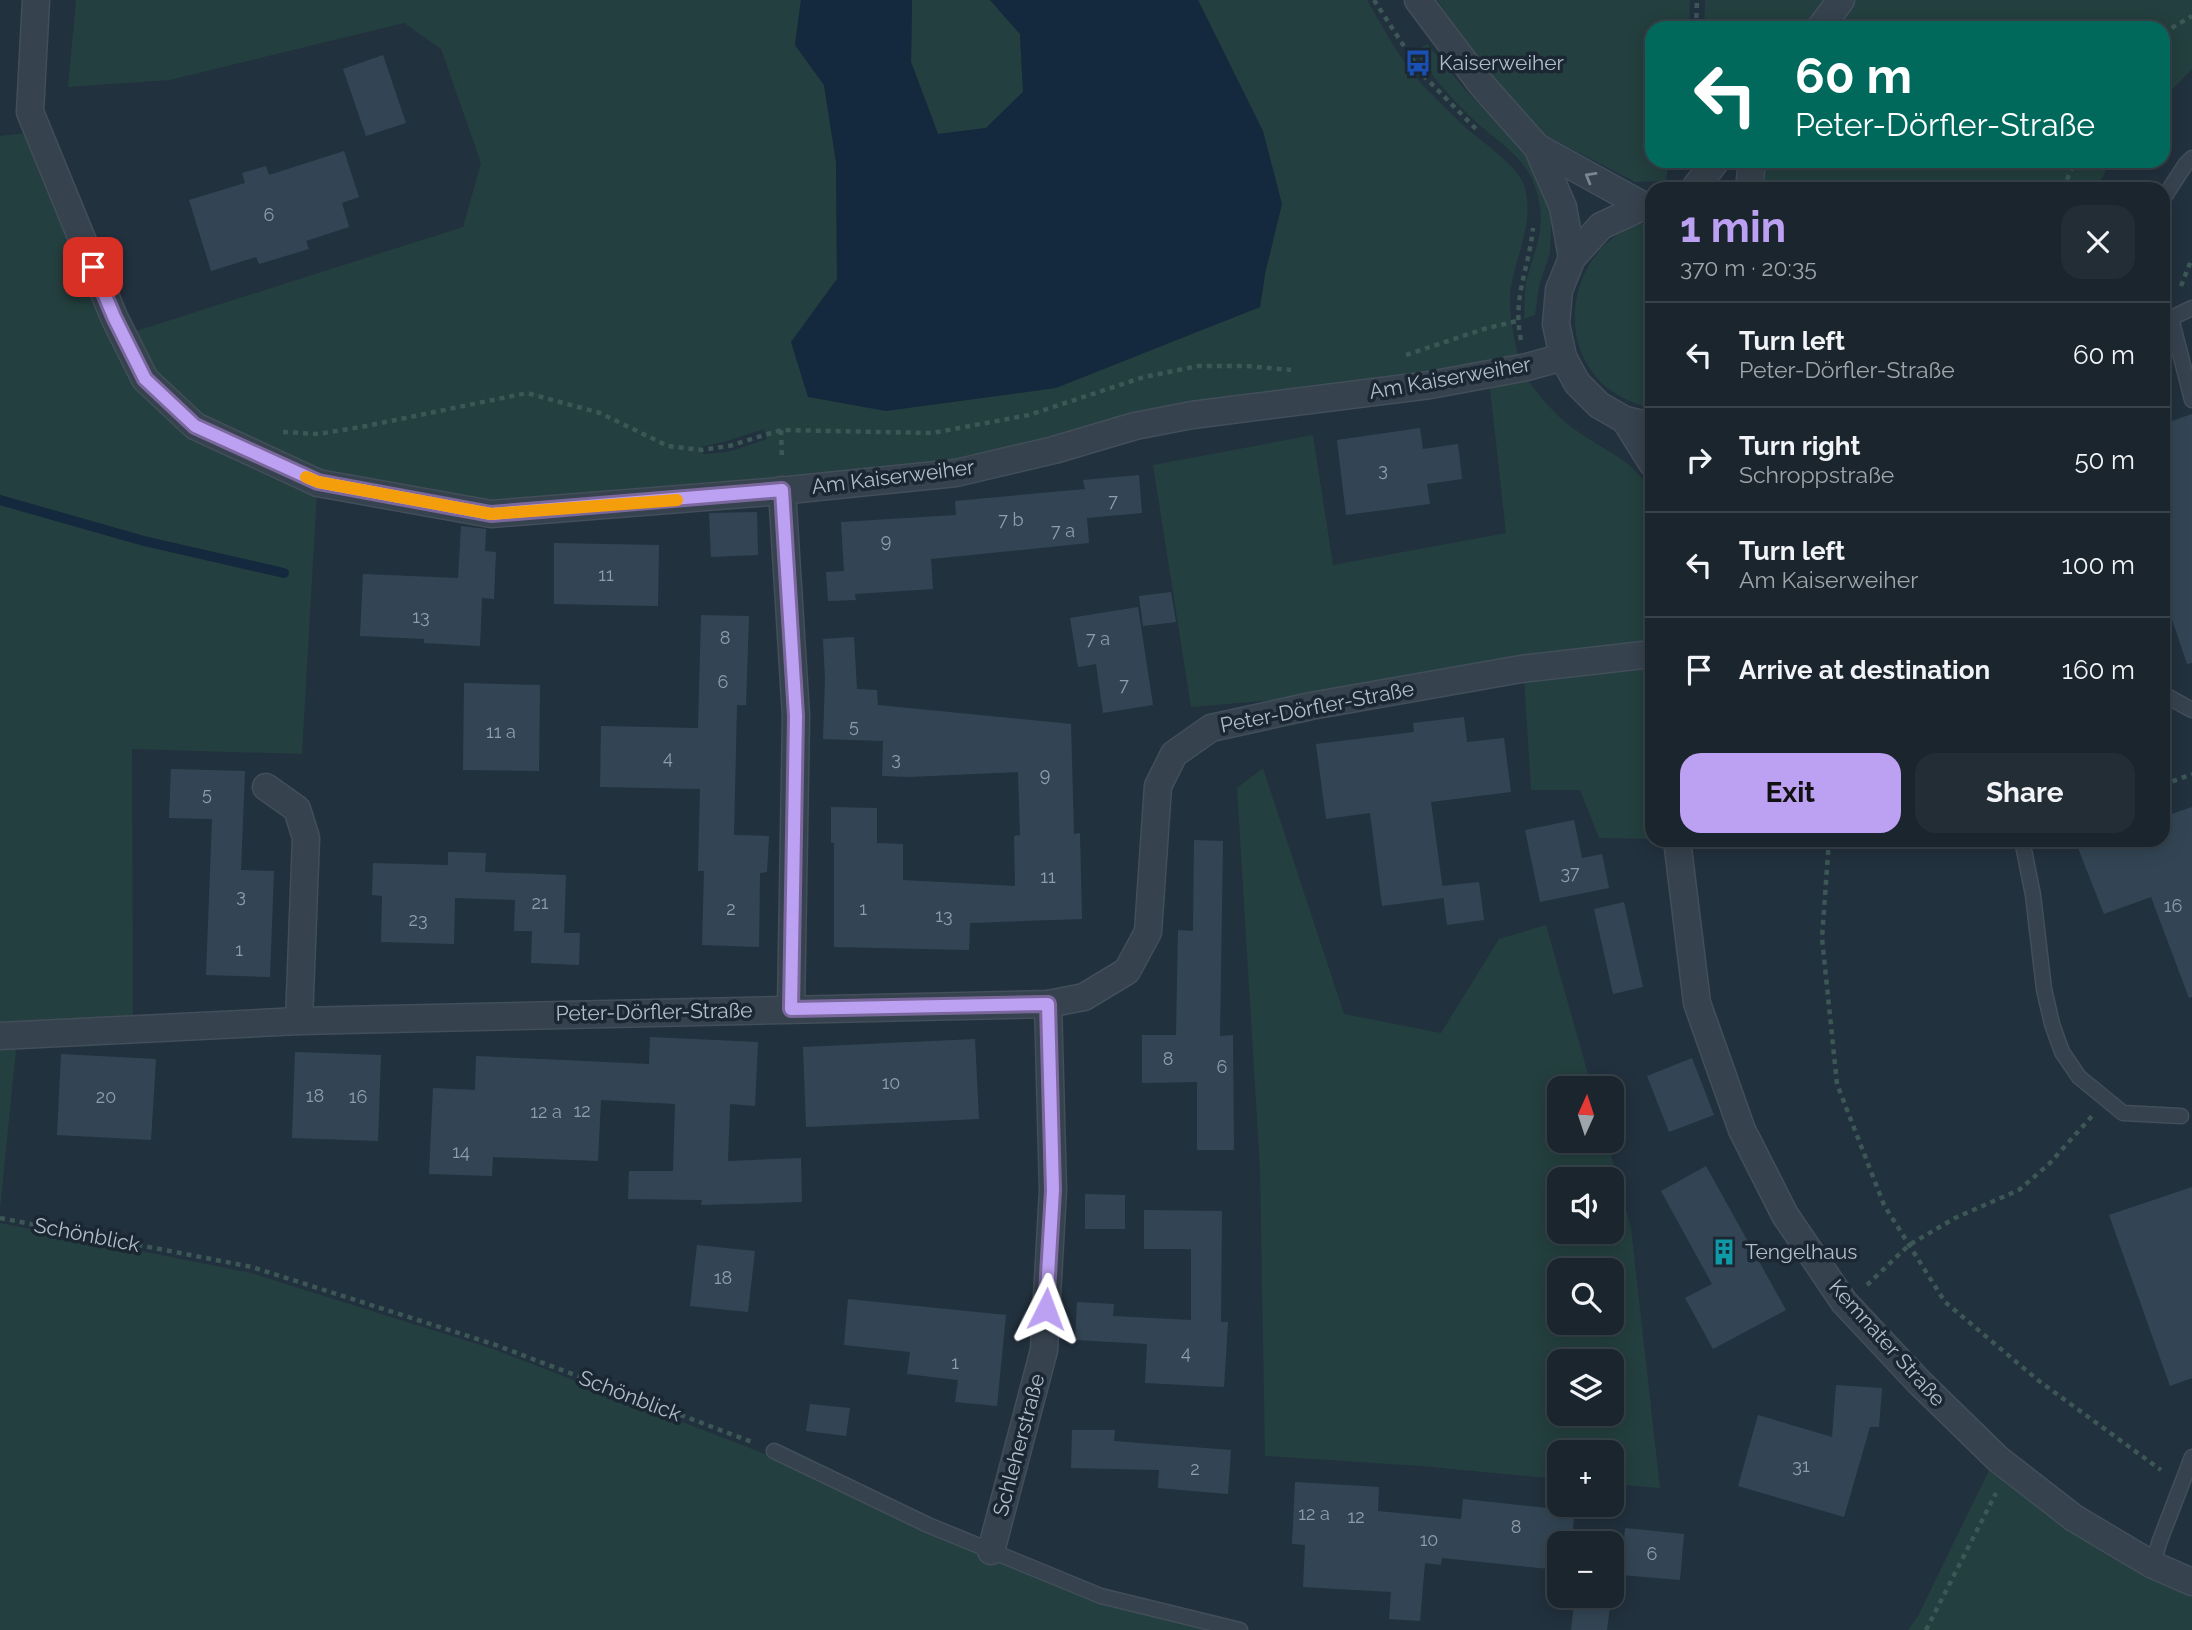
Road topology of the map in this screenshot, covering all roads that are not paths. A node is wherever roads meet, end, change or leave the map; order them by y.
1 (36, 0) edge
2 (1418, 0) edge
3 (1841, 0) edge
4 (1825, 21) edge
5 (1537, 147) junction
6 (2192, 158) edge
7 (1710, 168) edge
8 (1700, 182) edge
9 (2170, 189) edge
10 (1645, 203) edge
11 (1645, 206) edge
12 (1572, 258) junction
13 (2192, 308) edge
14 (2170, 317) edge
15 (2170, 328) edge
16 (1563, 357) junction
17 (2192, 400) edge
18 (1625, 420) junction
19 (1645, 424) edge
20 (1645, 452) edge
21 (782, 490) junction
22 (1645, 655) edge
23 (2170, 698) edge
24 (2192, 710) edge
25 (266, 787) dead end
26 (1678, 847) edge
27 (2023, 847) edge
28 (1048, 1004) junction
29 (791, 1009) junction
30 (299, 1021) junction
31 (0, 1036) edge
32 (2181, 1116) dead end
33 (774, 1451) road end
34 (2192, 1457) edge
35 (991, 1551) junction
36 (2153, 1565) junction
37 (2192, 1582) edge
38 (1240, 1630) edge

1 - 21 street, Am Kaiserweiher
2 - 5 street
3 - 4 street
10 -> 5 street
5 - 12 street
6 - 9 lane
7 - 8 street
11 - 12 street
12 - 16 street
13 - 14 lane
15 - 17 lane
16 - 18 street
16 - 21 street, Am Kaiserweiher
18 - 19 street
18 - 20 street
21 - 29 street
22 - 28 street, Peter-Dörfler-Straße
23 - 24 lane
25 - 30 street
26 - 36 street, Kemnater Straße
27 - 32 lane
28 - 29 street, Peter-Dörfler-Straße
28 - 35 street, Schleherstraße
29 - 30 street, Peter-Dörfler-Straße
30 - 31 street, Peter-Dörfler-Straße
33 - 35 lane
34 - 36 lane
35 - 38 lane
36 - 37 street, Kemnater Straße

